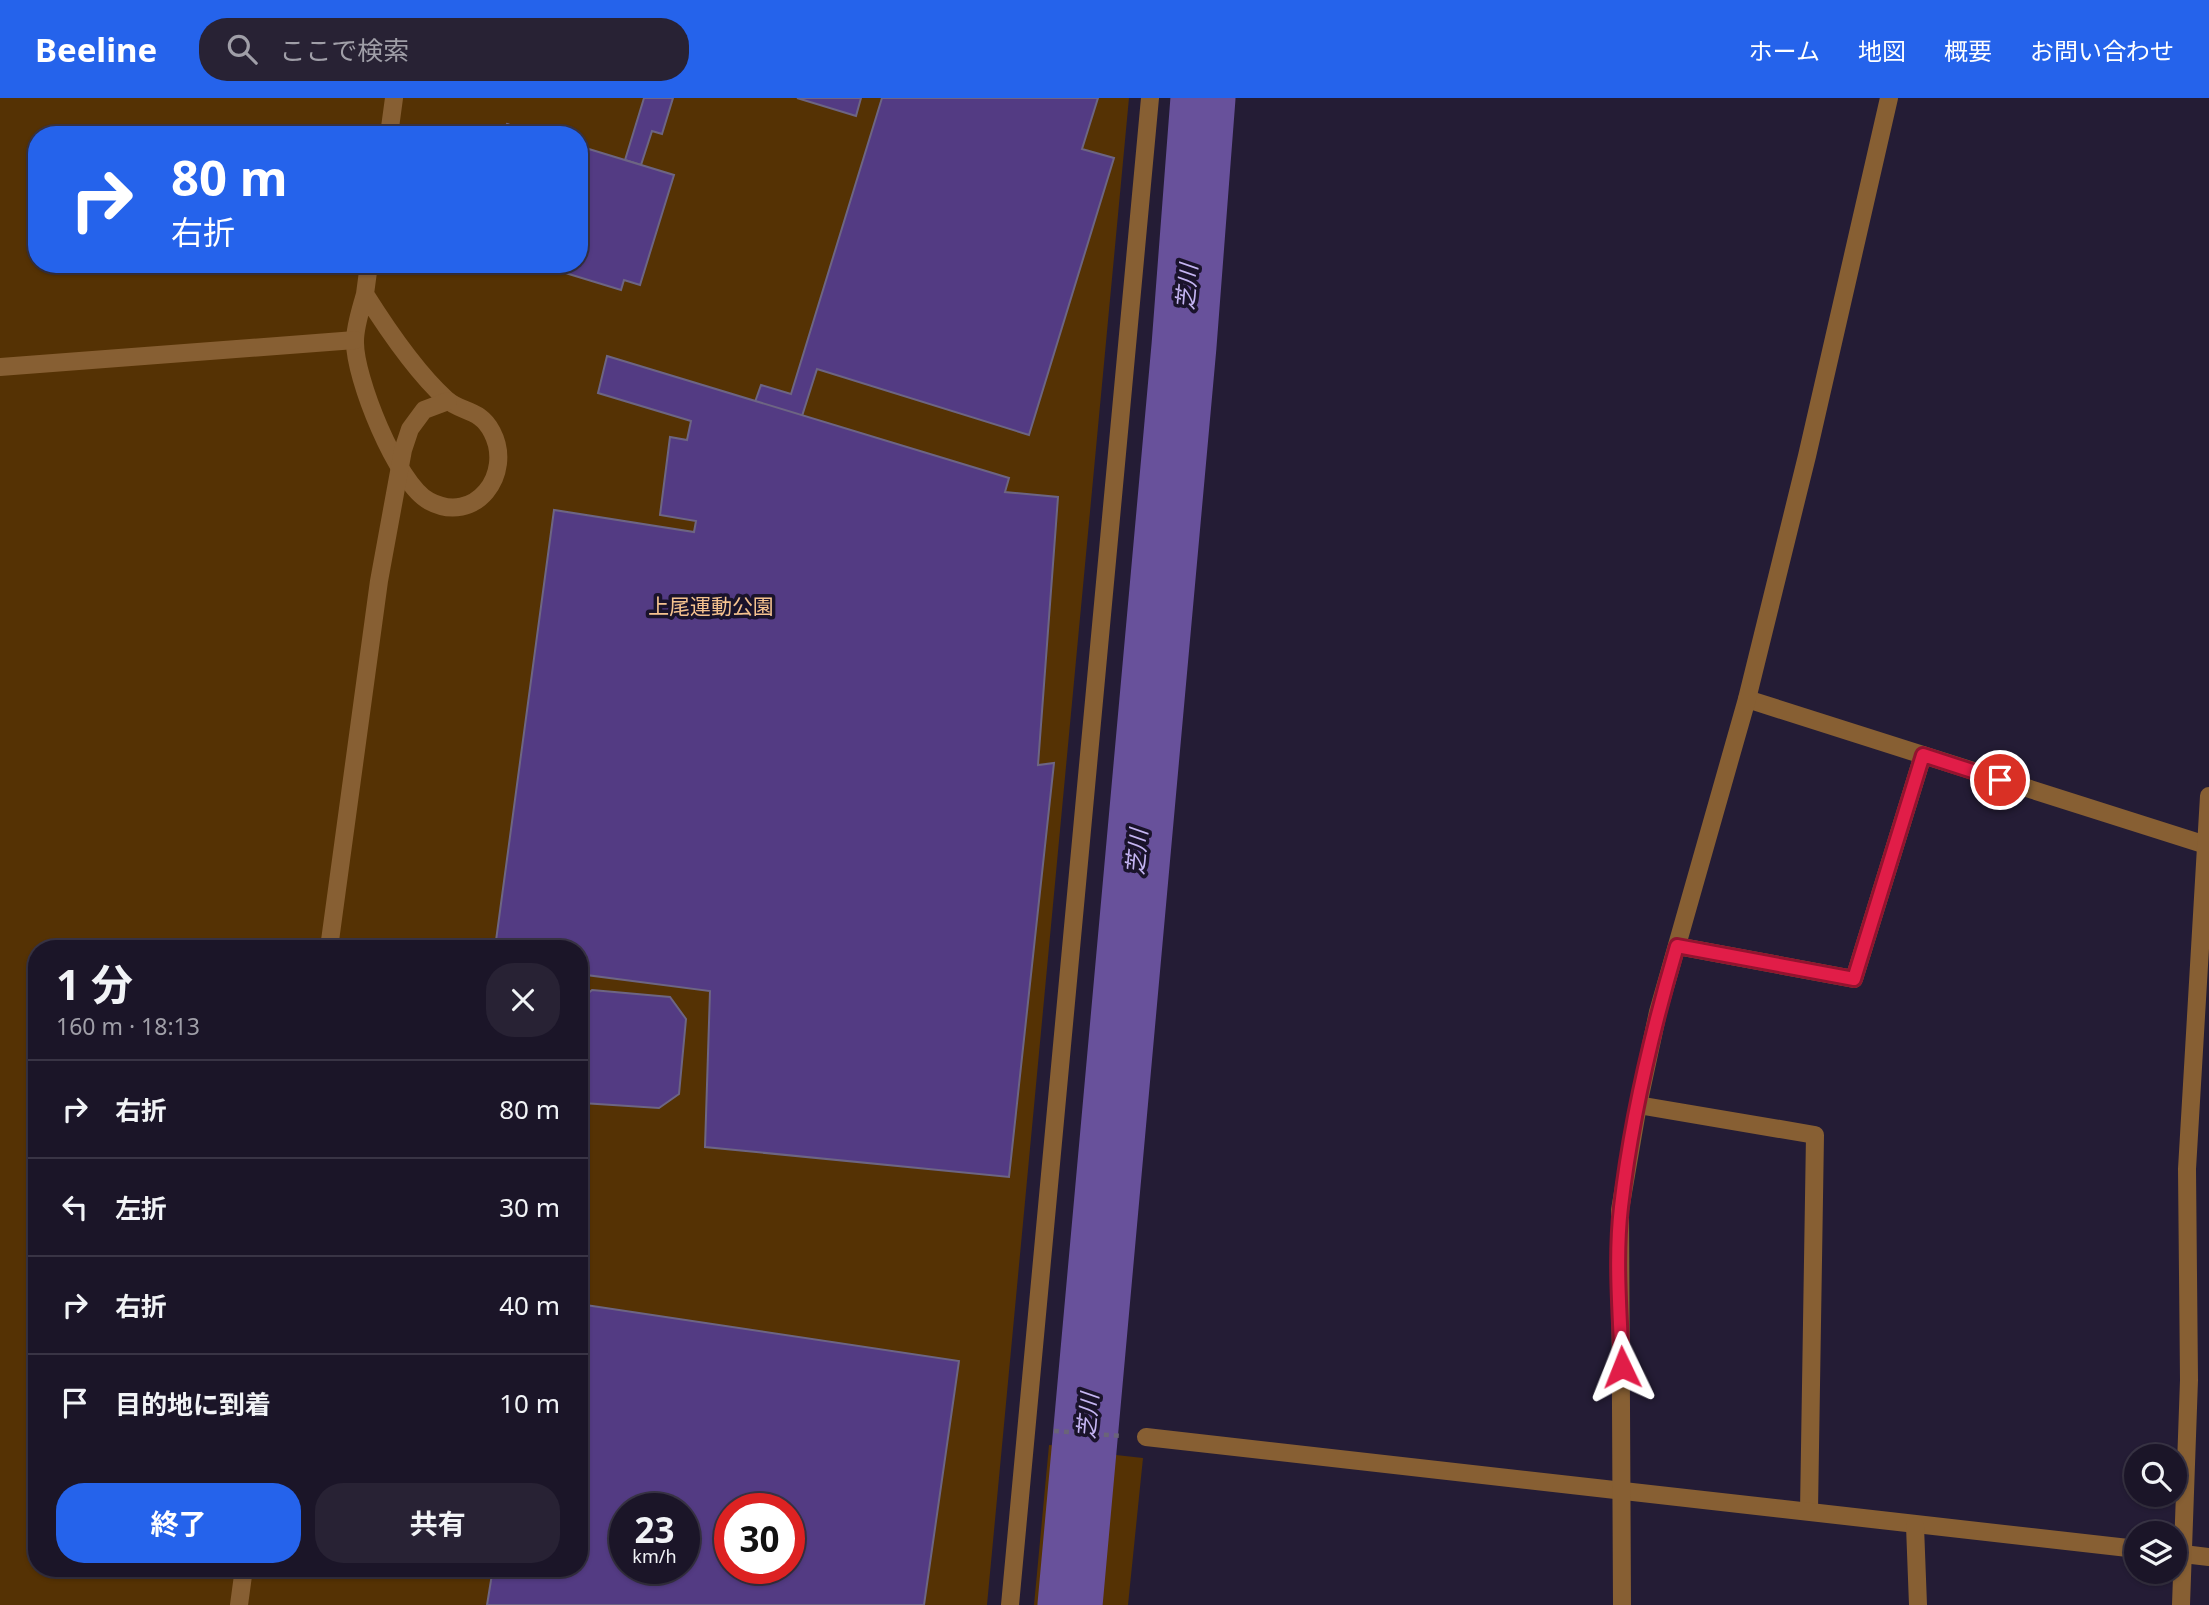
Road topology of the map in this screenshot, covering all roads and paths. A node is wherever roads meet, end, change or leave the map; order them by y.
1 (394, 98) edge
2 (1150, 98) edge
3 (1889, 98) edge
4 (389, 126) edge
5 (368, 273) edge
6 (365, 294) junction
7 (355, 340) junction
8 (0, 367) edge
9 (448, 401) junction
10 (401, 472) junction
11 (1747, 699) junction
12 (1923, 755) junction
13 (2209, 796) edge
14 (2208, 846) edge
15 (330, 940) edge
16 (1677, 946) junction
17 (2203, 985) edge
18 (1638, 1105) junction
19 (1049, 1430) dead end
20 (1146, 1437) joint
21 (1621, 1491) junction
22 (1809, 1511) junction
23 (2180, 1521) edge
24 (1915, 1526) junction
25 (2124, 1548) edge
26 (2187, 1554) edge
27 (2209, 1557) edge
28 (243, 1577) edge
29 (2180, 1584) edge
30 (239, 1605) edge
31 (1010, 1605) edge
32 (1622, 1605) edge
33 (1917, 1605) edge
34 (2181, 1605) edge

1 - 4 street
2 - 31 street
3 - 11 street
5 - 6 street
6 - 7 street
6 - 9 street
7 - 8 street
7 - 10 street
9 - 10 street
9 - 10 street
10 - 15 street
11 - 12 street
11 - 16 street
12 - 14 street
12 - 16 street
13 - 14 street
14 - 17 street
16 - 18 street
17 - 23 street
18 - 21 street
18 - 22 street
19 - 20 path
20 - 21 street
21 - 22 street
21 - 32 street
22 - 24 street
24 - 25 street
24 - 33 street
26 - 27 street
28 - 30 street
29 - 34 street

